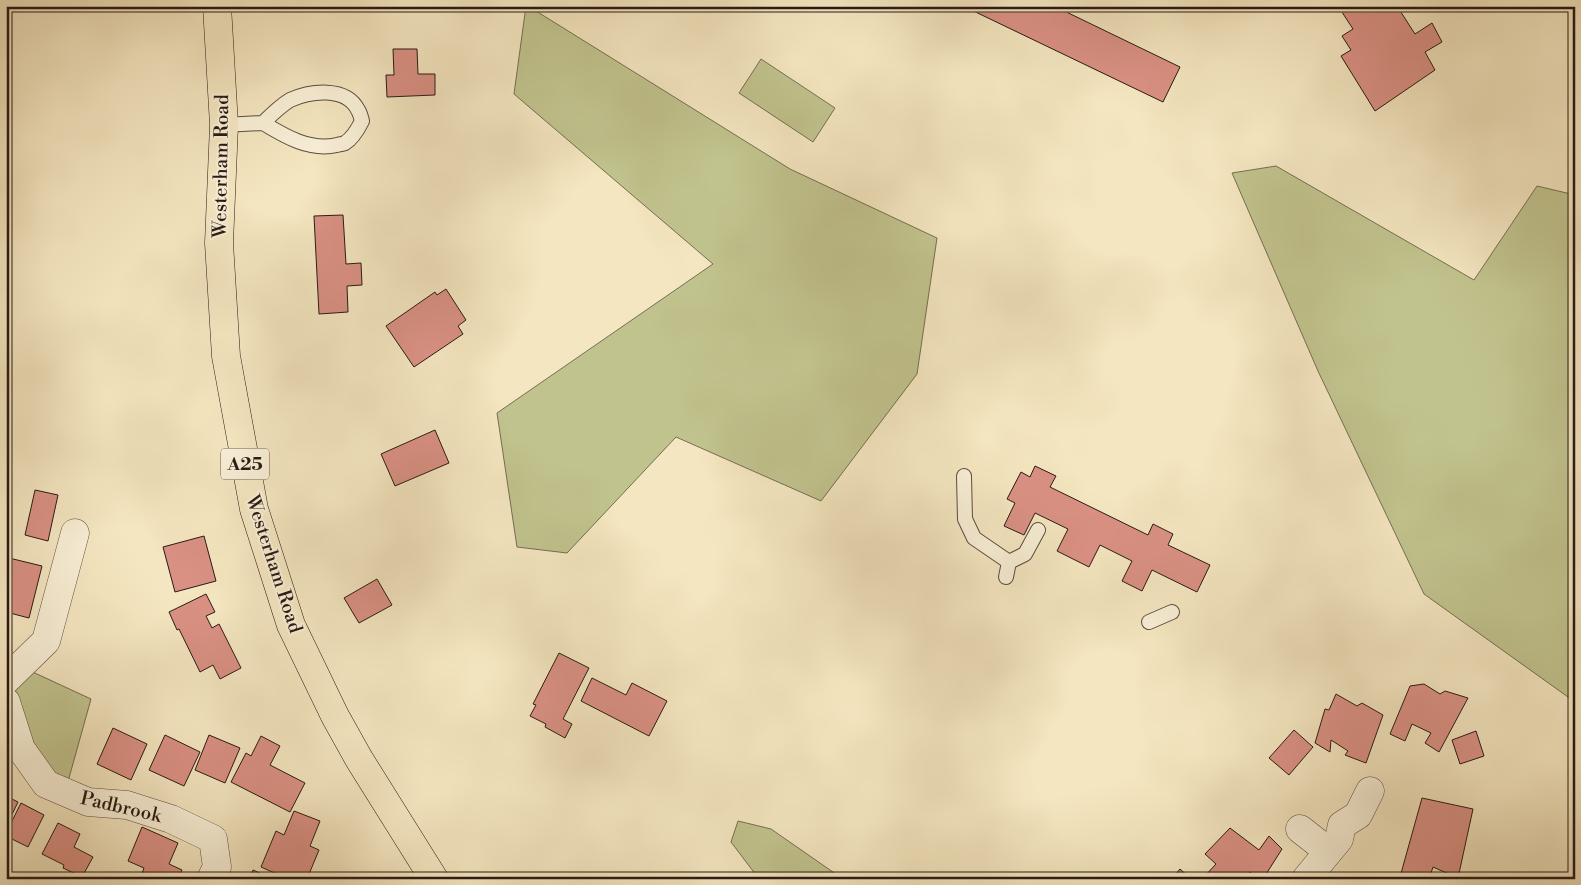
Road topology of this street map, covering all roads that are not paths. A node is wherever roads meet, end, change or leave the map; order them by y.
1 (217, 6) edge
2 (263, 123) junction
3 (224, 125) junction
4 (964, 476) dead end
5 (1038, 530) dead end
6 (75, 533) dead end
7 (1008, 562) junction
8 (1006, 577) dead end
9 (1172, 612) dead end
10 (1149, 622) dead end
11 (6, 680) edge
12 (6, 702) edge
13 (1370, 791) dead end
14 (1300, 829) dead end
15 (1328, 851) junction
16 (211, 879) edge
17 (434, 879) edge
18 (1306, 879) edge

1 - 3 main road, Westerham Road / A25
2 - 2 lane
2 - 3 lane
3 - 17 main road, Westerham Road / A25
4 - 7 lane
5 - 7 lane
6 - 11 street
7 - 8 lane
9 - 10 lane
12 - 16 street, Padbrook
13 - 15 street
14 - 15 street
15 - 18 street

